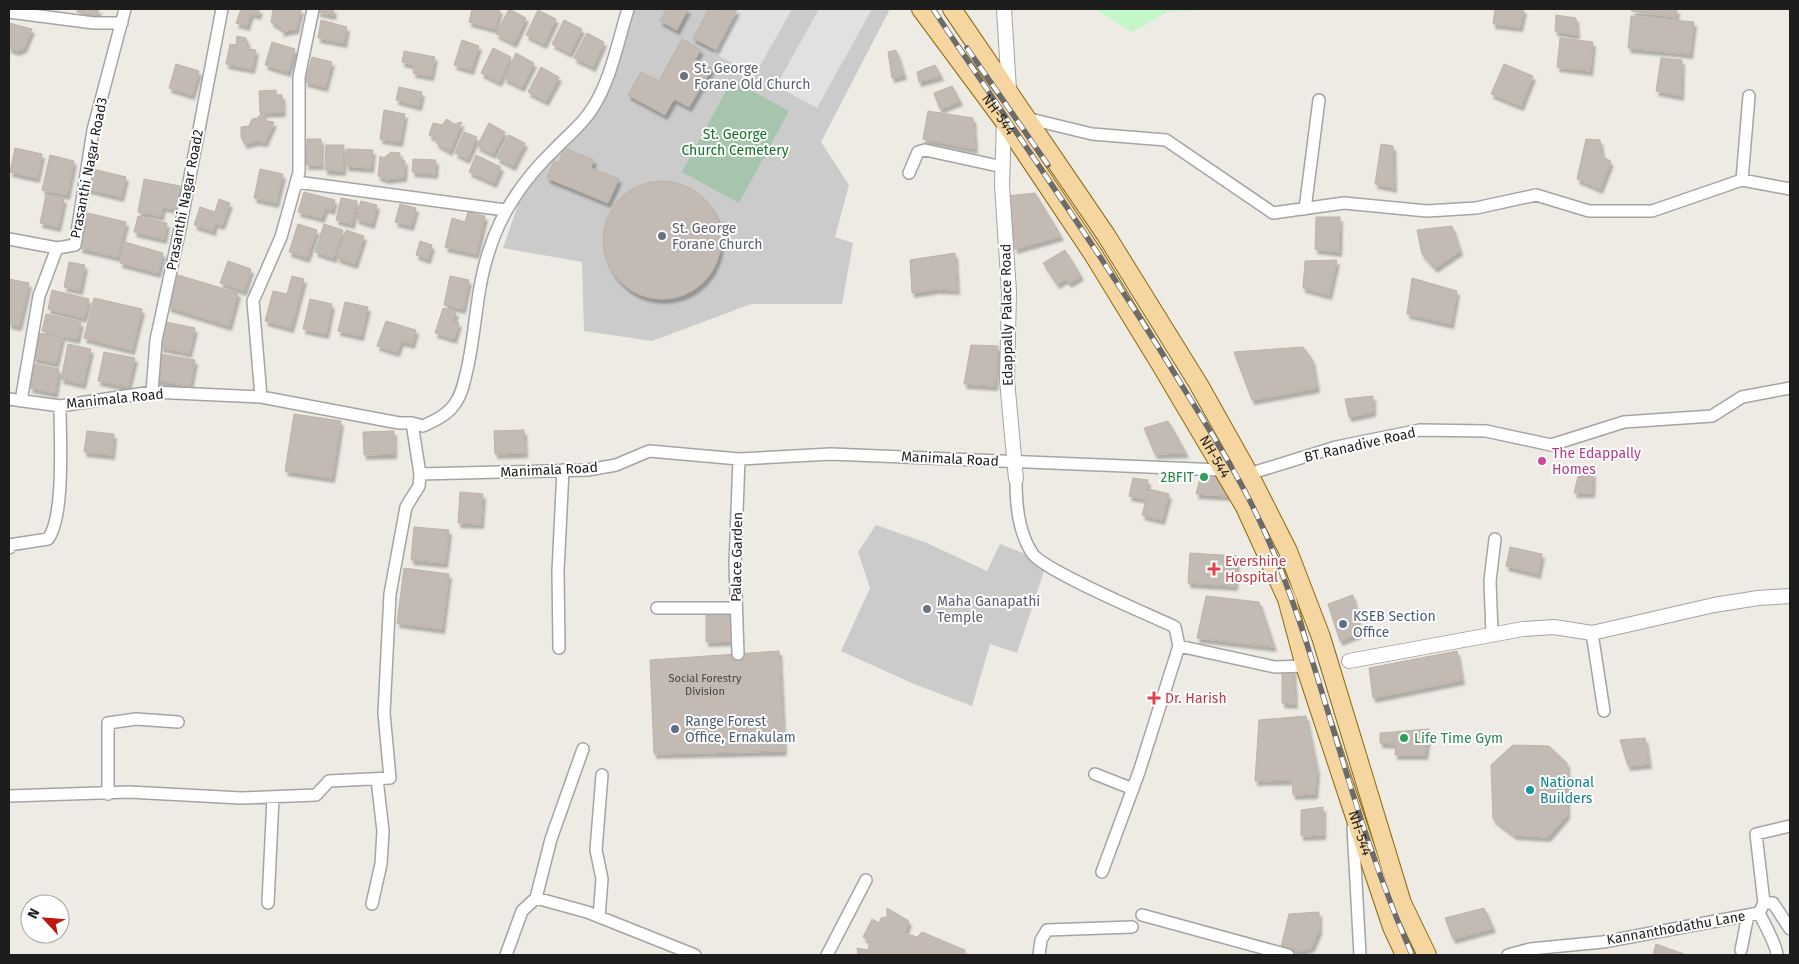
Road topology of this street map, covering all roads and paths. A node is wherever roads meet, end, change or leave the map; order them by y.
1 (125, 9) edge
2 (222, 9) edge
3 (313, 9) edge
4 (628, 9) edge
5 (921, 9) edge
6 (952, 9) edge
7 (1004, 9) edge
8 (9, 12) edge
9 (122, 23) junction
10 (1005, 84) junction
11 (984, 94) junction
12 (1749, 96) dead end
13 (1319, 100) dead end
14 (1026, 118) junction
15 (1004, 121) junction
16 (1003, 167) junction
17 (909, 173) dead end
18 (1742, 180) junction
19 (297, 182) junction
20 (1790, 189) edge
21 (1305, 209) junction
22 (505, 210) junction
23 (9, 239) edge
24 (57, 248) junction
25 (1790, 388) edge
26 (152, 392) junction
27 (260, 397) junction
28 (9, 399) edge
29 (21, 400) junction
30 (60, 406) junction
31 (412, 423) junction
32 (739, 459) junction
33 (1015, 462) junction
34 (563, 470) junction
35 (1221, 470) junction
36 (420, 474) junction
37 (1249, 474) junction
38 (1016, 479) joint
39 (1495, 539) dead end
40 (9, 548) edge
41 (1790, 596) edge
42 (657, 608) dead end
43 (736, 608) junction
44 (1492, 633) junction
45 (1592, 633) junction
46 (1179, 646) junction
47 (559, 648) dead end
48 (738, 654) dead end
49 (1349, 661) joint
50 (1329, 663) junction
51 (1306, 666) junction
52 (1604, 710) dead end
53 (178, 722) dead end
54 (583, 749) dead end
55 (1095, 774) dead end
56 (602, 775) dead end
57 (377, 779) junction
58 (1133, 789) junction
59 (108, 794) junction
60 (9, 796) edge
61 (273, 797) junction
62 (1371, 801) junction
63 (1353, 811) junction
64 (1790, 826) edge
65 (1102, 872) dead end
66 (866, 880) dead end
67 (536, 898) junction
68 (268, 903) dead end
69 (372, 904) dead end
70 (1757, 911) junction
71 (1142, 915) dead end
72 (599, 917) junction
73 (1132, 927) dead end
74 (1790, 929) edge
75 (1741, 950) dead end
76 (506, 955) edge
77 (695, 955) edge
78 (827, 955) edge
79 (1039, 955) edge
80 (1288, 955) edge
81 (1360, 955) edge
82 (1405, 955) edge
83 (1427, 955) edge
84 (1508, 955) edge
85 (1777, 955) edge

1 - 9 street, Prasanthi Nagar Road3
2 - 26 street, Prasanthi Nagar Road2
3 - 19 street
4 - 22 street, Manimala Road
5 - 11 main road, NH-544
6 - 10 main road, NH-544
7 - 10 street
8 - 9 street
9 - 24 street, Prasanthi Nagar Road3
10 - 11 main road
10 - 14 main road, NH-544
11 - 15 main road, NH-544
12 - 18 street
13 - 21 street
14 - 21 street
14 - 37 main road, NH-544
15 - 16 street, Edappally Palace Road
15 - 35 main road, NH-544
16 - 17 street
16 - 33 street, Edappally Palace Road
18 - 20 street
18 - 21 street
19 - 22 street
19 - 27 street
22 - 31 street, Manimala Road
23 - 24 street
24 - 29 street, Prasanthi Nagar Road3
25 - 37 street, BT Ranadive Road
26 - 27 street, Manimala Road
26 - 30 street, Manimala Road
27 - 31 street, Manimala Road
28 - 29 street, Manimala Road
29 - 30 street, Manimala Road
30 - 40 street
31 - 36 street
32 - 33 street, Manimala Road
32 - 34 street, Manimala Road
32 - 43 street, Palace Garden
33 - 35 street, Manimala Road
33 - 38 street, Edappally Palace Road
34 - 36 street, Manimala Road
34 - 47 street
35 - 37 street, BT Ranadive Road
35 - 51 main road, NH-544
36 - 57 street
37 - 50 main road, NH-544
38 - 46 street
39 - 44 street
41 - 45 street
42 - 43 street
43 - 48 street, Palace Garden
44 - 45 street
44 - 49 street
45 - 52 street
46 - 51 street
46 - 58 street
49 - 50 street
50 - 62 main road, NH-544
51 - 63 main road, NH-544
53 - 59 street
54 - 67 street
55 - 58 street
56 - 72 street
57 - 61 street
57 - 69 street
58 - 65 street
59 - 60 street
59 - 61 street
61 - 68 street
62 - 63 main road
62 - 83 main road, NH-544
63 - 81 street
63 - 82 main road, NH-544
64 - 70 street
66 - 78 street
67 - 72 street
67 - 76 street
70 - 74 street
70 - 75 street
70 - 84 street, Kannanthodathu Lane
70 - 85 street
71 - 80 street
72 - 77 street
73 - 79 street

